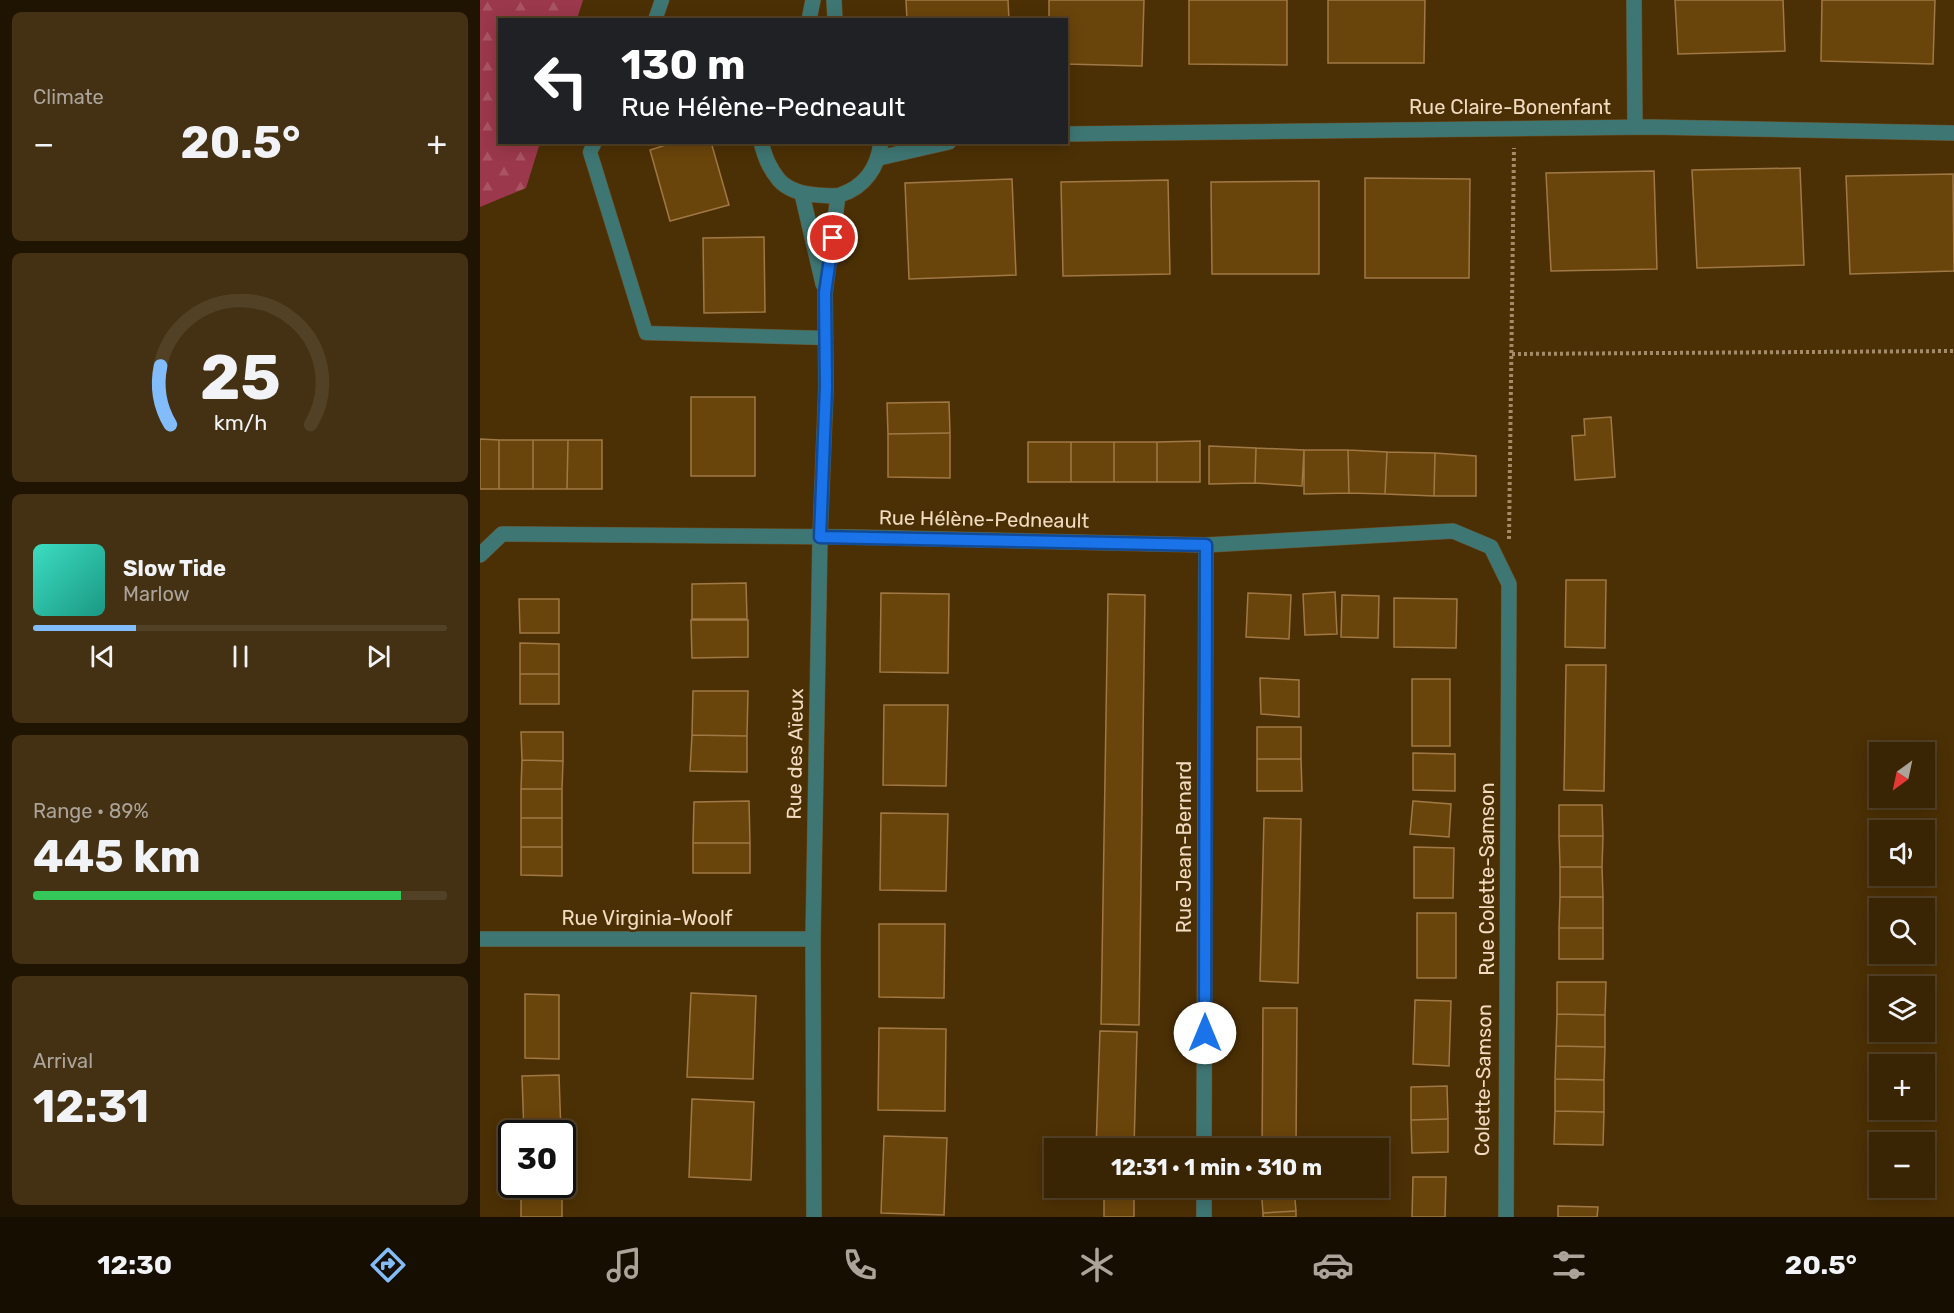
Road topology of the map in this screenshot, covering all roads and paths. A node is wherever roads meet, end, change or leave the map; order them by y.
1 (662, 0) edge
2 (813, 0) edge
3 (834, 0) edge
4 (1634, 0) edge
5 (656, 18) edge
6 (809, 18) edge
7 (835, 18) edge
8 (1514, 128) junction
9 (1635, 128) junction
10 (1954, 133) edge
11 (1068, 134) edge
12 (594, 144) edge
13 (762, 144) edge
14 (880, 144) edge
15 (940, 144) edge
16 (879, 158) junction
17 (801, 194) junction
18 (838, 196) junction
19 (825, 293) junction
20 (825, 338) junction
21 (1954, 351) edge
22 (1512, 354) junction
23 (820, 537) junction
24 (1206, 545) junction
25 (1491, 547) joint
26 (480, 555) edge
27 (1502, 569) junction
28 (480, 939) edge
29 (813, 939) junction
30 (1204, 1138) edge
31 (1204, 1198) edge
32 (814, 1217) edge
33 (1204, 1217) edge
34 (1504, 1217) edge

1 - 5 lane
2 - 6 street
3 - 7 street
4 - 9 street
8 - 9 street, Rue Claire-Bonenfant
8 - 11 street, Rue Claire-Bonenfant
8 - 22 path
9 - 10 street, Rue Claire-Bonenfant
12 - 20 lane
13 - 17 street
14 - 16 street
15 - 16 street
16 - 18 street
17 - 18 street
17 - 19 street, Rue des Aïeux
18 - 19 street, Rue des Aïeux
19 - 20 street, Rue des Aïeux
20 - 23 street, Rue des Aïeux
21 - 22 path
22 - 27 path
23 - 24 street, Rue Hélène-Pedneault
23 - 26 street, Rue Hélène-Pedneault
23 - 29 street, Rue des Aïeux
24 - 25 street, Rue Hélène-Pedneault
24 - 30 street, Rue Jean-Bernard
25 - 27 street, Rue Colette-Samson
27 - 34 street, Rue Colette-Samson
28 - 29 street, Rue Virginia-Woolf
29 - 32 street, Rue des Aïeux
31 - 33 street

